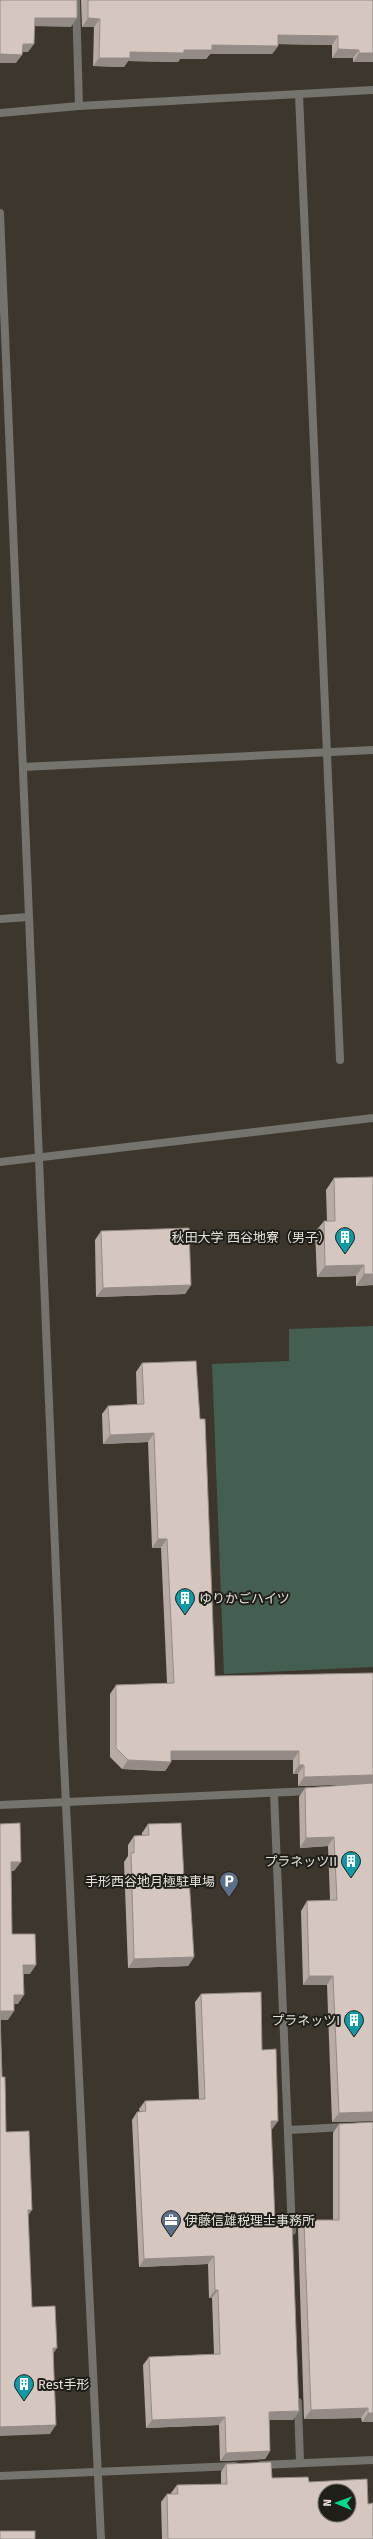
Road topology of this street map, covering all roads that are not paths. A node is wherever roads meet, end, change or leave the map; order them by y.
1 (76, 0) edge
2 (373, 90) edge
3 (299, 94) junction
4 (79, 106) junction
5 (0, 112) edge
6 (0, 213) edge
7 (3, 358) edge
8 (373, 750) edge
9 (326, 753) junction
10 (23, 767) junction
11 (28, 917) junction
12 (0, 918) edge
13 (340, 1060) dead end
14 (373, 1118) edge
15 (38, 1160) junction
16 (0, 1162) edge
17 (319, 1790) edge
18 (274, 1793) junction
19 (66, 1802) junction
20 (0, 1806) edge
21 (358, 2127) edge
22 (289, 2130) junction
23 (293, 2241) edge
24 (298, 2392) edge
25 (373, 2460) edge
26 (300, 2463) junction
27 (98, 2472) junction
28 (0, 2476) edge
29 (100, 2539) edge

1 - 4 street
2 - 3 street
3 - 4 street
3 - 9 street
4 - 5 street
6 - 7 street
7 - 10 street
8 - 9 street
9 - 10 street
9 - 13 street
10 - 11 street
11 - 12 street
11 - 15 street
14 - 15 street
15 - 16 street
15 - 19 street
17 - 18 street
18 - 19 street
18 - 22 street
19 - 20 street
19 - 27 street
21 - 22 street
22 - 23 street
24 - 26 street
25 - 26 street
26 - 27 street
27 - 28 street
27 - 29 street

